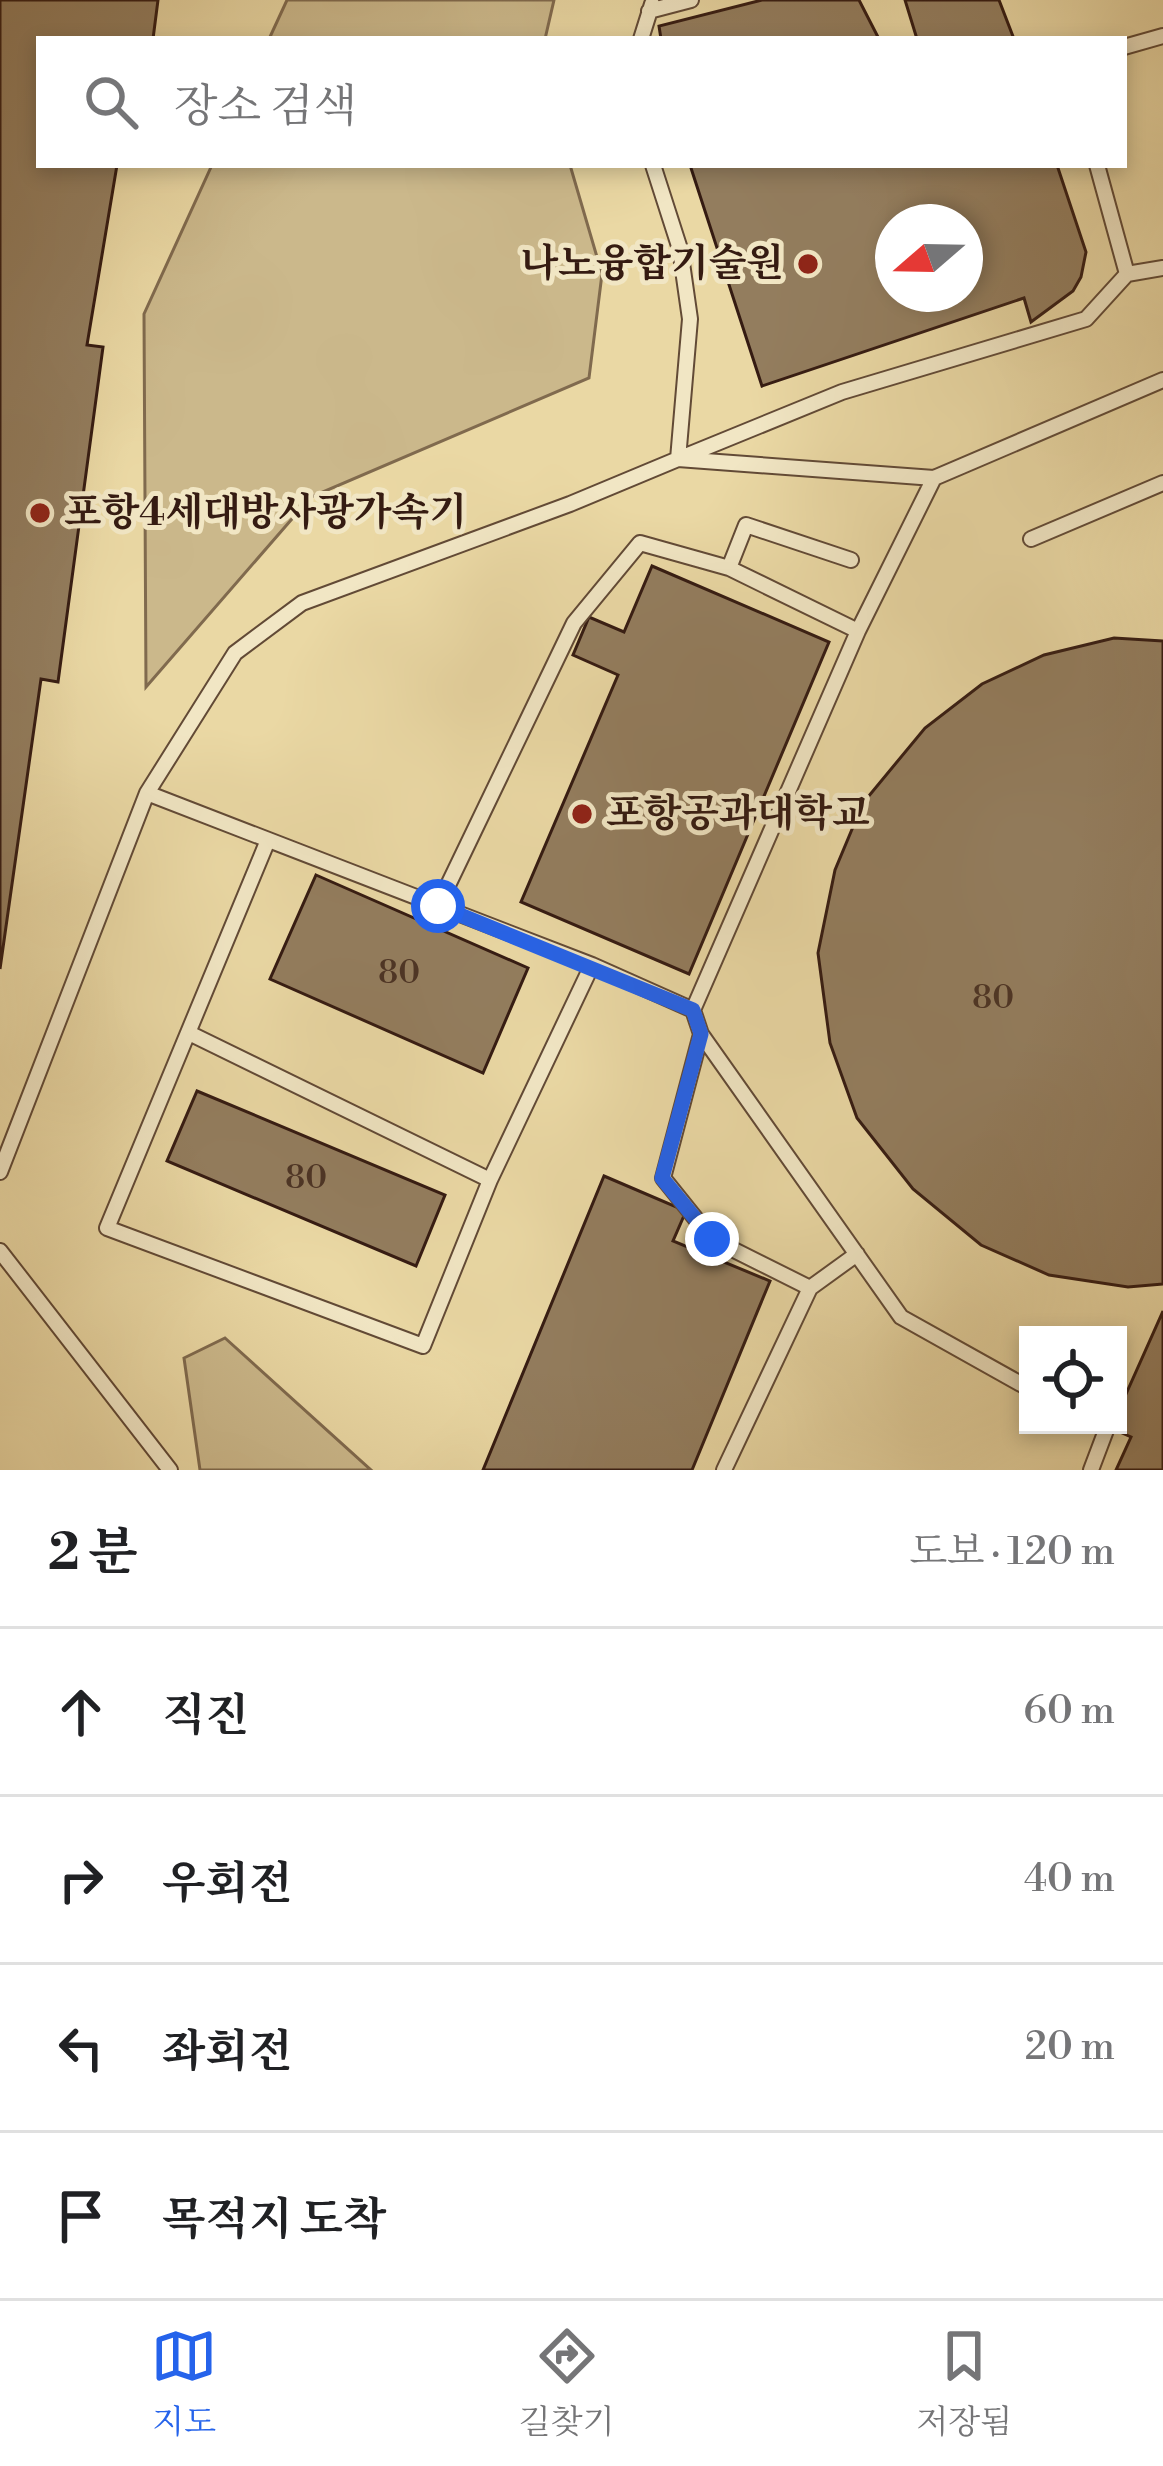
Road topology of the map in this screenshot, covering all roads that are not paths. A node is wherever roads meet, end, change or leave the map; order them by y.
1 (691, 0) edge
2 (652, 5) edge
3 (642, 36) edge
4 (1163, 36) edge
5 (1127, 45) edge
6 (654, 168) edge
7 (1098, 168) edge
8 (1163, 268) edge
9 (1127, 274) junction
10 (1163, 380) edge
11 (678, 459) junction
12 (934, 478) junction
13 (1163, 483) edge
14 (1031, 539) dead end
15 (851, 560) dead end
16 (728, 568) junction
17 (858, 631) junction
18 (147, 793) junction
19 (268, 840) junction
20 (438, 906) junction
21 (592, 965) junction
22 (693, 1010) junction
23 (189, 1033) junction
24 (701, 1034) junction
25 (0, 1172) edge
26 (490, 1180) junction
27 (0, 1251) edge
28 (856, 1254) junction
29 (810, 1288) junction
30 (1019, 1383) edge
31 (1105, 1434) edge
32 (170, 1470) edge
33 (724, 1470) edge
34 (1091, 1470) edge

1 - 2 lane
2 - 3 lane
4 - 5 lane
6 - 11 lane
7 - 9 lane
8 - 9 lane
9 - 11 lane
10 - 12 lane
11 - 12 lane
11 - 18 lane
12 - 17 lane
13 - 14 lane
15 - 16 lane
16 - 17 lane
16 - 20 lane
17 - 22 lane
18 - 19 lane
18 - 25 lane
19 - 20 lane
19 - 23 lane
20 - 21 lane
21 - 22 lane
21 - 26 lane
22 - 24 lane
23 - 26 lane
23 - 26 lane
24 - 28 lane
24 - 29 lane
27 - 32 lane
28 - 29 lane
28 - 30 lane
29 - 33 lane
31 - 34 lane

